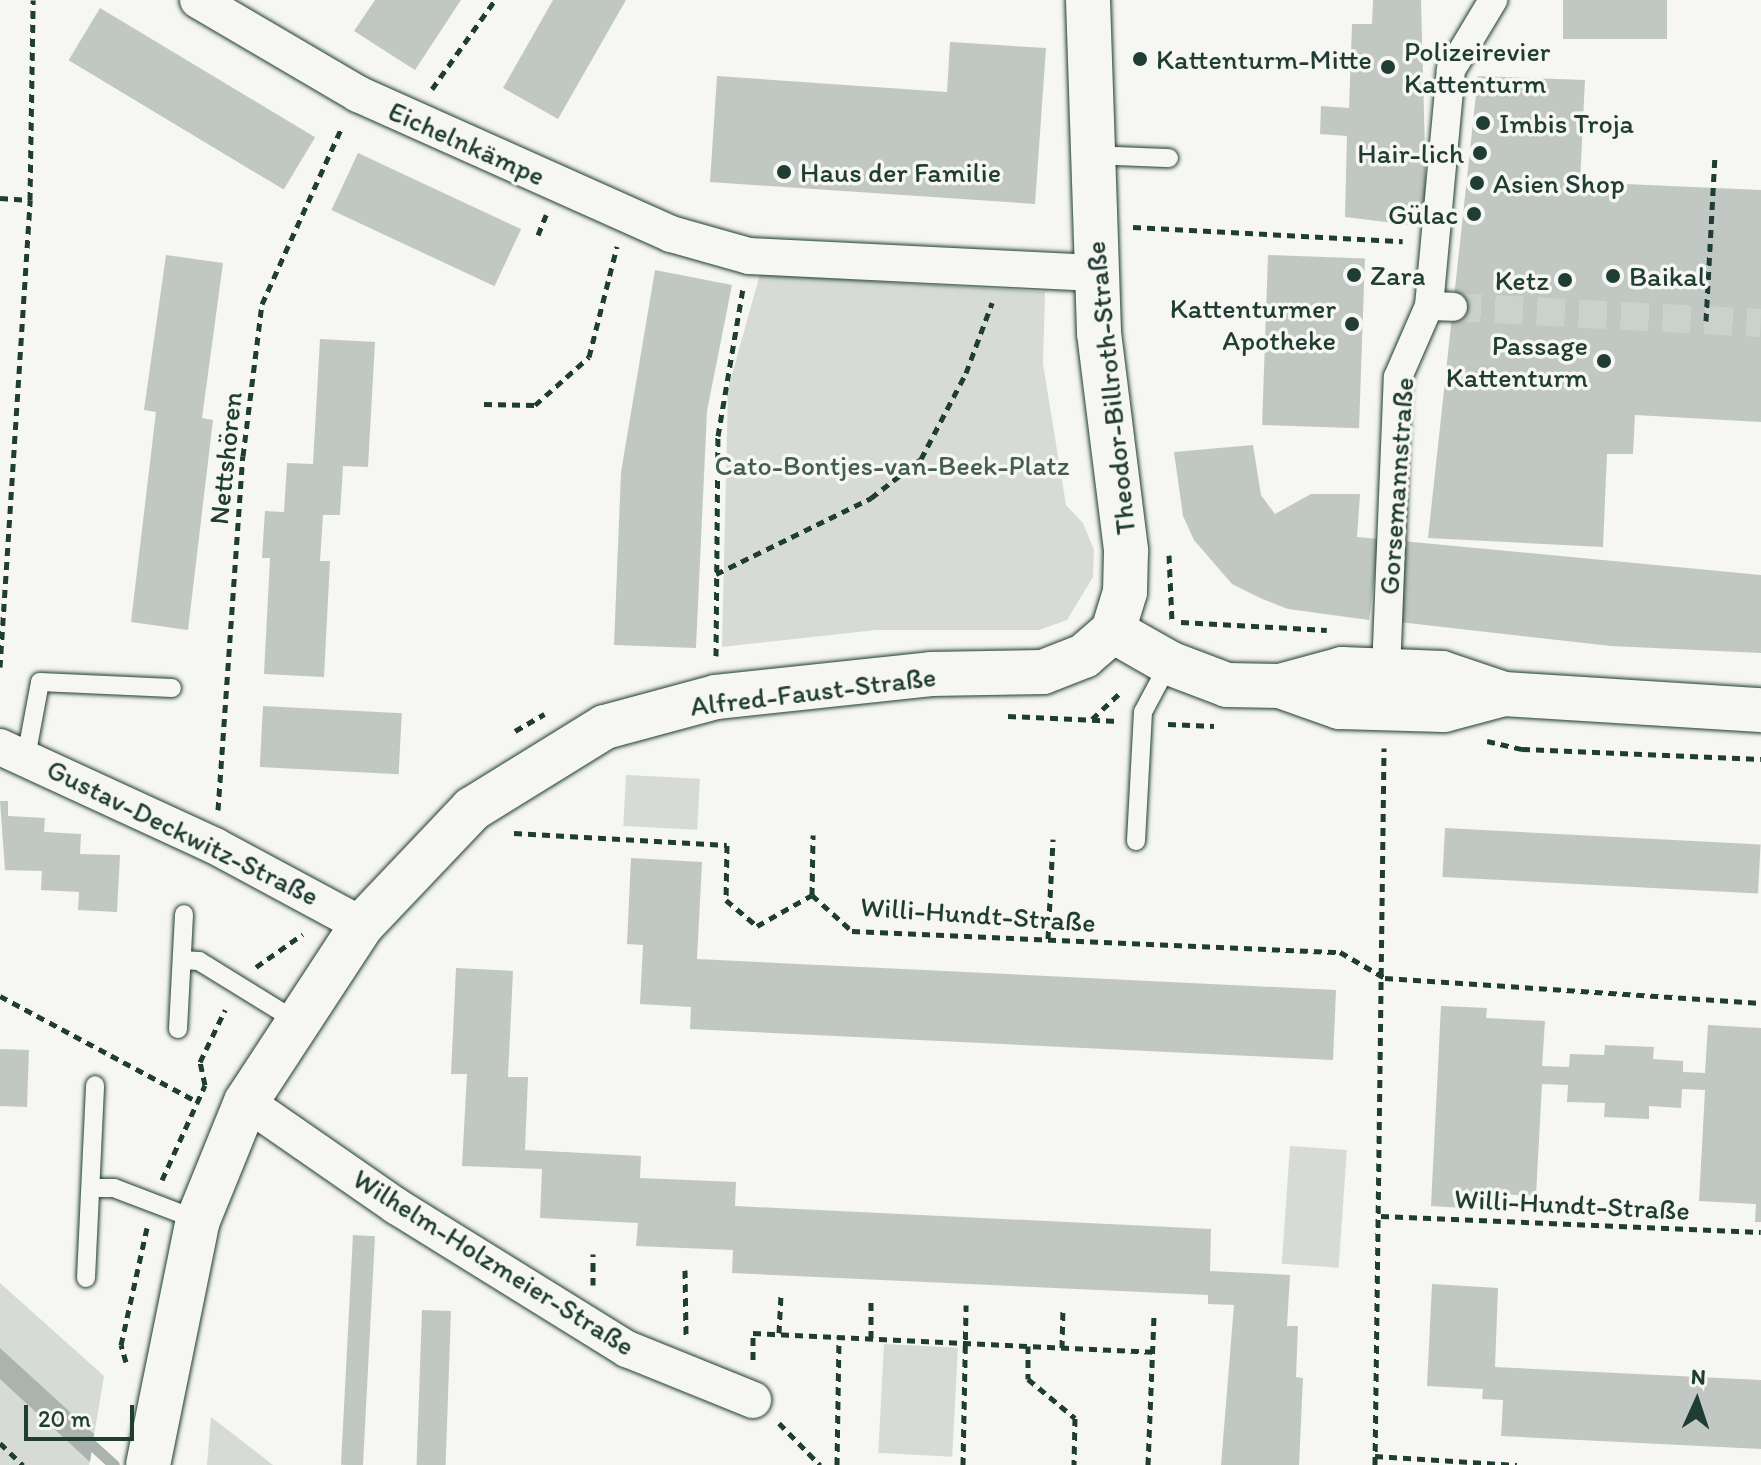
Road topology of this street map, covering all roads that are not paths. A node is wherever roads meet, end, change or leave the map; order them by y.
1 (198, 0) edge
2 (1088, 0) edge
3 (1493, 0) edge
4 (1093, 155) junction
5 (1169, 158) dead end
6 (1095, 273) junction
7 (1113, 631) junction
8 (1169, 663) junction
9 (172, 688) dead end
10 (1385, 689) junction
11 (1761, 710) edge
12 (13, 752) edge
13 (1136, 841) dead end
14 (184, 914) dead end
15 (347, 915) junction
16 (182, 960) junction
17 (296, 1021) junction
18 (178, 1029) dead end
19 (95, 1085) dead end
20 (246, 1102) junction
21 (91, 1188) junction
22 (198, 1220) junction
23 (86, 1278) dead end
24 (753, 1400) road end
25 (149, 1459) edge

1 - 6 street, Eichelnkämpe
2 - 4 street, Theodor-Billroth-Straße
3 - 10 street, Gorsemannstraße
4 - 5 lane
4 - 6 street, Theodor-Billroth-Straße
6 - 7 street, Theodor-Billroth-Straße
7 - 8 street
7 - 15 street, Alfred-Faust-Straße
8 - 10 street
8 - 13 lane
9 - 12 lane
10 - 11 street
12 - 15 street, Gustav-Deckwitz-Straße
14 - 16 lane
15 - 17 street, Alfred-Faust-Straße
16 - 17 lane
16 - 18 lane
17 - 20 street, Alfred-Faust-Straße
19 - 21 lane
20 - 22 street, Alfred-Faust-Straße
20 - 24 street, Wilhelm-Holzmeier-Straße
21 - 22 lane
21 - 23 lane
22 - 25 street, Alfred-Faust-Straße

